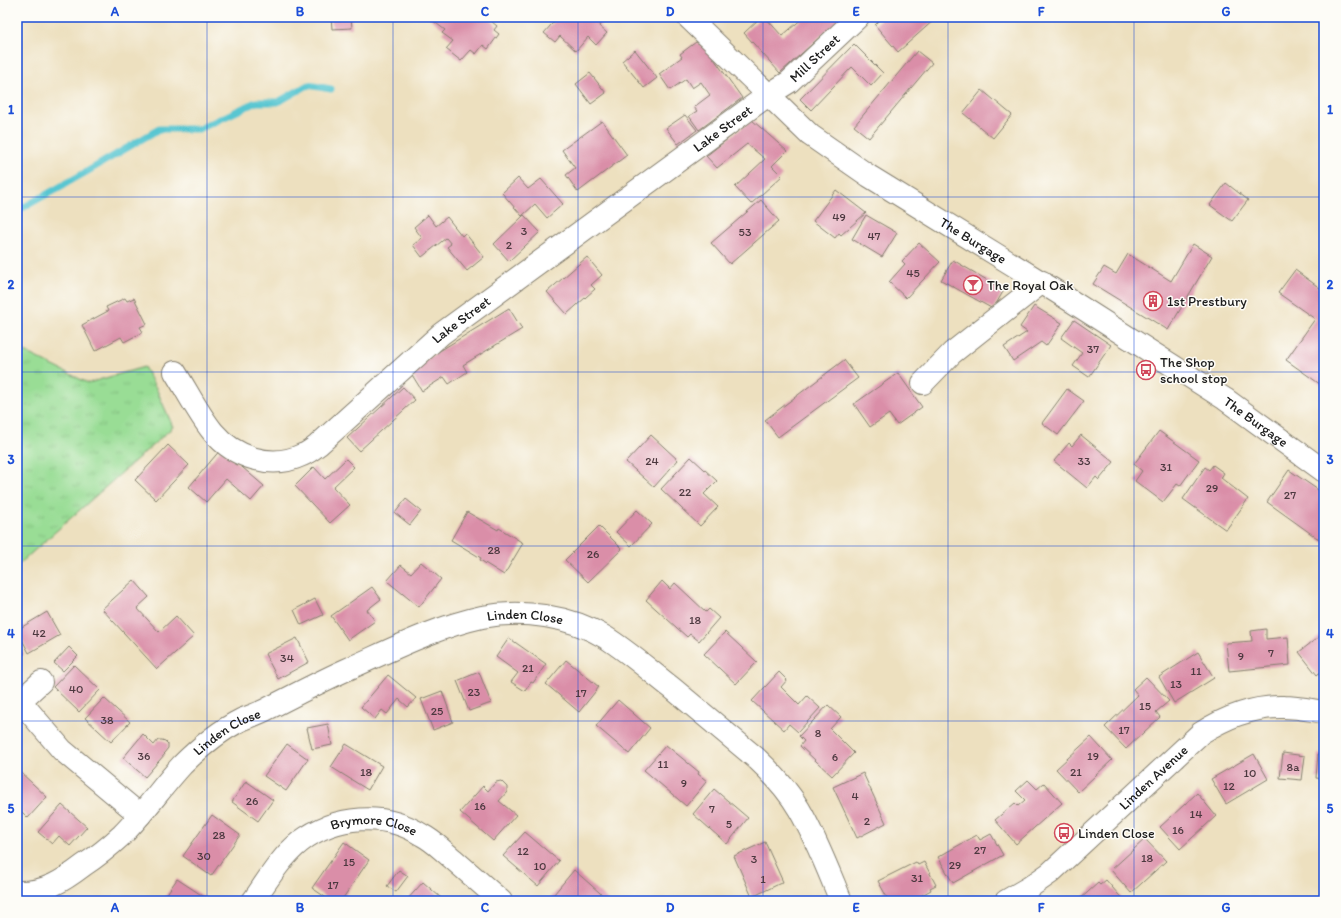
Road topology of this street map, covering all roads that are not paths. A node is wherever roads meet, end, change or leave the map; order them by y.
1 (688, 17) edge
2 (858, 17) edge
3 (768, 95) junction
4 (1042, 282) junction
5 (175, 372) dead end
6 (923, 383) dead end
7 (1324, 471) edge
8 (41, 682) dead end
9 (17, 704) edge
10 (1324, 712) edge
11 (140, 815) junction
12 (17, 892) edge
13 (254, 901) edge
14 (501, 901) edge
15 (841, 901) edge
16 (1006, 901) edge

1 - 3 street, The Burgage
2 - 3 street, Mill Street
3 - 4 street, The Burgage
3 - 5 street, Lake Street
4 - 6 street
4 - 7 street, The Burgage
8 - 9 street
9 - 11 street
10 - 16 street, Linden Avenue
11 - 12 street, Linden Close
11 - 15 street, Linden Close
13 - 14 street, Brymore Close

